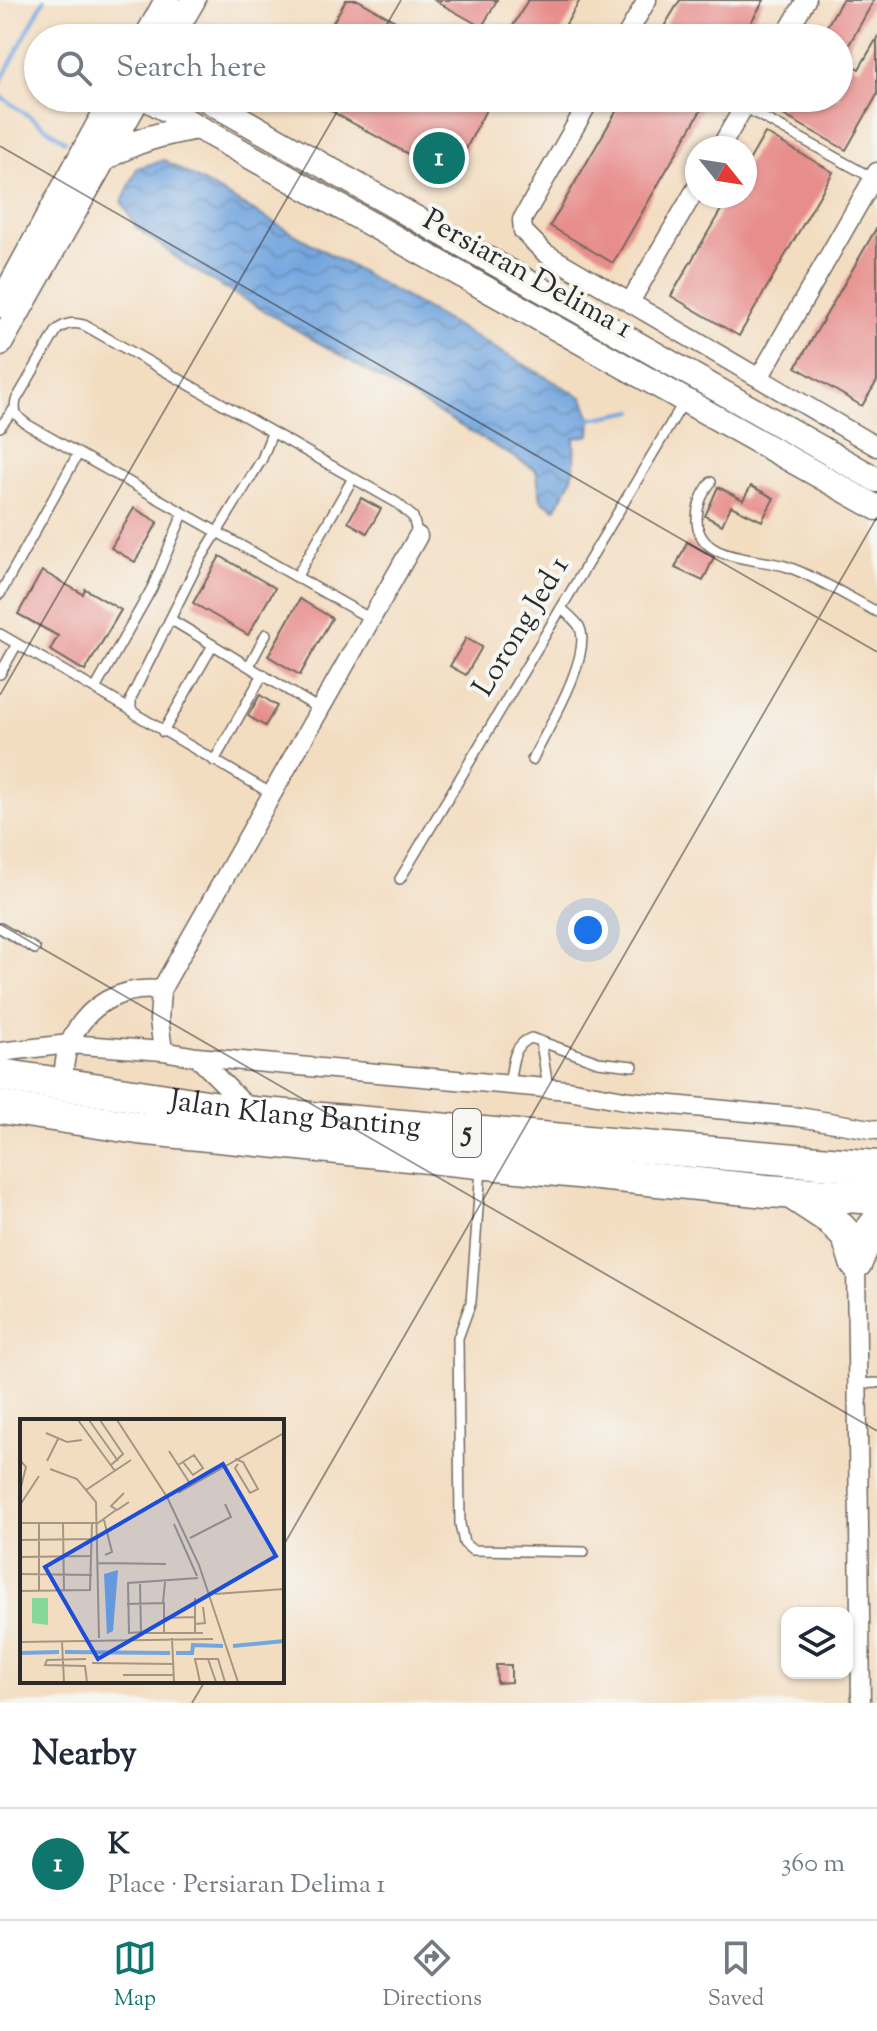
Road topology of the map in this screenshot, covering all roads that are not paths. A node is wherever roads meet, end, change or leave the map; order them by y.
1 (167, 0) edge
2 (194, 0) edge
3 (647, 0) edge
4 (806, 0) edge
5 (154, 24) edge
6 (179, 24) edge
7 (189, 24) edge
8 (633, 24) edge
9 (792, 24) edge
10 (105, 112) edge
11 (130, 112) edge
12 (171, 112) edge
13 (229, 112) edge
14 (583, 112) edge
15 (735, 112) edge
16 (760, 112) edge
17 (198, 127) junction
18 (725, 136) edge
19 (104, 159) junction
20 (876, 177) edge
21 (685, 208) edge
22 (467, 247) junction
23 (452, 270) junction
24 (630, 302) junction
25 (0, 305) edge
26 (0, 344) edge
27 (759, 378) junction
28 (685, 400) junction
29 (14, 409) junction
30 (0, 427) edge
31 (272, 433) junction
32 (877, 447) edge
33 (78, 454) junction
34 (353, 478) junction
35 (877, 480) edge
36 (711, 482) dead end
37 (877, 508) edge
38 (183, 514) junction
39 (217, 532) junction
40 (418, 536) joint
41 (297, 576) junction
42 (0, 594) edge
43 (561, 608) junction
44 (877, 612) edge
45 (170, 619) junction
46 (371, 619) junction
47 (0, 634) edge
48 (266, 634) dead end
49 (17, 644) junction
50 (213, 645) junction
51 (249, 666) junction
52 (0, 674) edge
53 (263, 674) junction
54 (95, 689) junction
55 (131, 710) junction
56 (321, 710) junction
57 (163, 732) junction
58 (532, 760) dead end
59 (214, 761) junction
60 (273, 795) junction
61 (400, 879) dead end
62 (0, 928) edge
63 (35, 949) dead end
64 (161, 990) junction
65 (541, 1043) junction
66 (69, 1044) junction
67 (163, 1051) junction
68 (0, 1052) edge
69 (197, 1057) junction
70 (633, 1066) dead end
71 (0, 1075) edge
72 (509, 1084) junction
73 (62, 1086) junction
74 (548, 1088) junction
75 (0, 1107) edge
76 (253, 1113) junction
77 (138, 1128) junction
78 (877, 1130) edge
79 (482, 1161) junction
80 (876, 1171) edge
81 (607, 1175) junction
82 (790, 1192) junction
83 (877, 1223) edge
84 (856, 1262) junction
85 (877, 1383) edge
86 (858, 1384) junction
87 (584, 1552) dead end
88 (861, 1703) edge

1 - 5 street
2 - 6 street
2 - 7 street
3 - 8 street
4 - 9 street
10 - 25 street
11 - 19 street
12 - 17 street, Persiaran Delima 1
13 - 22 street, Persiaran Delima 1
14 - 24 street
15 - 18 street
16 - 20 lane
17 - 19 street
17 - 23 street, Persiaran Delima 1
19 - 26 street
20 - 27 street
21 - 24 street
22 - 23 lane
22 - 35 street, Persiaran Delima 1
23 - 28 street, Persiaran Delima 1
24 - 27 street
27 - 32 street
28 - 37 street, Persiaran Delima 1
28 - 43 lane, Lorong Jed 1
29 - 30 lane
29 - 31 lane
29 - 33 lane
31 - 34 lane
31 - 39 lane
33 - 38 lane
33 - 42 lane
34 - 40 lane
34 - 41 lane
36 - 44 lane
38 - 39 lane
38 - 54 lane
39 - 41 lane
39 - 45 lane
40 - 46 street
41 - 46 lane
43 - 58 lane
43 - 61 lane, Lorong Jed 1
45 - 50 lane
45 - 55 lane
46 - 56 street
47 - 49 lane
48 - 51 lane
49 - 52 lane
49 - 54 lane
50 - 51 lane
50 - 57 lane
51 - 53 lane
53 - 56 lane
53 - 59 lane
54 - 55 lane
55 - 57 lane
56 - 60 street
57 - 59 lane
59 - 60 lane
60 - 64 street
62 - 63 lane
64 - 66 street
64 - 67 street
65 - 70 lane
65 - 72 lane
65 - 74 lane
66 - 67 street
66 - 68 street
66 - 73 street
67 - 69 street
69 - 72 street
69 - 76 street
71 - 73 highway, Jalan Klang Banting / 5
72 - 74 street
73 - 76 highway, Jalan Klang Banting / 5
73 - 77 street
74 - 78 street
75 - 77 highway, Jalan Klang Banting / 5
76 - 80 highway, Jalan Klang Banting / 5
77 - 79 highway, Jalan Klang Banting / 5
79 - 81 highway, Jalan Klang Banting / 5
79 - 87 lane
80 - 81 highway
80 - 82 highway, Jalan Klang Banting / 5
81 - 82 highway, Jalan Klang Banting / 5
82 - 84 highway
83 - 84 highway
84 - 86 street
85 - 86 lane
86 - 88 street

